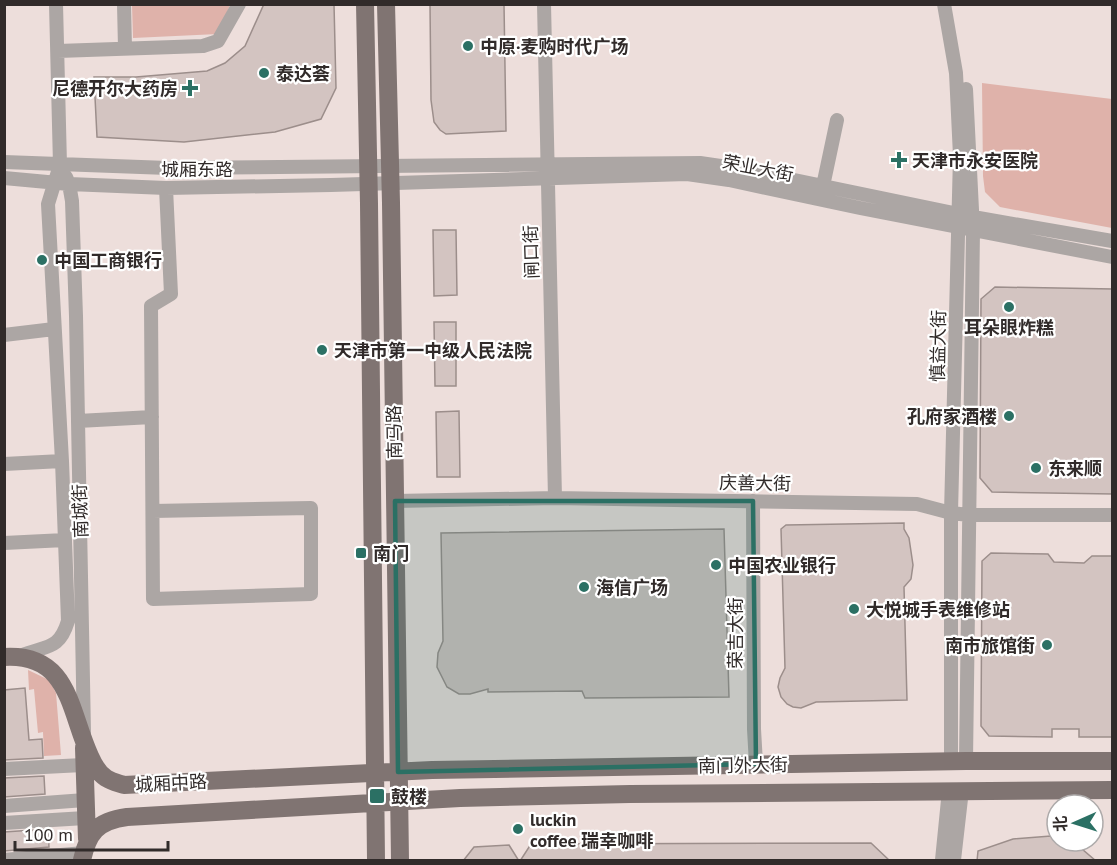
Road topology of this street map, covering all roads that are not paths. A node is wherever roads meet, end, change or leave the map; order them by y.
1 (56, 4) edge
2 (124, 4) edge
3 (239, 4) edge
4 (365, 4) edge
5 (386, 4) edge
6 (544, 4) edge
7 (944, 4) edge
8 (952, 4) edge
9 (125, 48) junction
10 (58, 51) junction
11 (837, 120) dead end
12 (4, 162) edge
13 (60, 165) junction
14 (547, 171) junction
15 (390, 175) junction
16 (368, 176) junction
17 (4, 178) edge
18 (53, 183) junction
19 (69, 183) junction
20 (823, 186) junction
21 (166, 188) junction
22 (966, 222) junction
23 (1113, 241) edge
24 (1113, 256) edge
25 (54, 329) junction
26 (4, 335) edge
27 (152, 417) junction
28 (78, 421) junction
29 (62, 461) junction
30 (4, 464) edge
31 (555, 498) junction
32 (395, 501) junction
33 (753, 501) junction
34 (153, 511) junction
35 (951, 513) junction
36 (969, 515) junction
37 (1113, 515) edge
38 (65, 540) junction
39 (4, 543) edge
40 (12, 657) edge
41 (84, 743) junction
42 (959, 761) junction
43 (1113, 761) edge
44 (756, 764) junction
45 (83, 765) junction
46 (4, 769) edge
47 (374, 772) junction
48 (398, 772) junction
49 (956, 790) junction
50 (1113, 790) edge
51 (399, 802) junction
52 (375, 803) junction
53 (4, 806) edge
54 (85, 809) junction
55 (4, 823) edge
56 (86, 853) edge
57 (4, 860) edge
58 (376, 861) edge
59 (400, 861) edge
60 (942, 861) edge
61 (954, 861) edge

1 - 10 street, 南城街
2 - 9 street
3 - 9 street
4 - 16 main road, 南马路
5 - 15 main road, 南马路
6 - 14 street, 闸口街
7 - 22 street, 慎益大街
8 - 22 street, 慎益大街
9 - 10 street
10 - 13 street, 南城街
11 - 20 street
12 - 13 street, 城厢东路
13 - 16 street, 城厢东路
13 - 18 street, 南城街
13 - 19 street, 南城街
14 - 15 street, 荣业大街
14 - 20 street, 荣业大街
14 - 22 street, 荣业大街
14 - 31 street, 闸口街
15 - 16 street, 城厢东路
15 - 32 main road, 南马路
16 - 21 street, 城厢东路
16 - 47 main road, 南马路
17 - 18 street, 城厢东路
18 - 19 street, 城厢东路
18 - 25 street, 南城街
19 - 21 street, 城厢东路
19 - 28 street, 南城街
20 - 22 street, 荣业大街
21 - 27 street
22 - 23 street, 荣业大街
22 - 24 street, 荣业大街
22 - 35 street, 慎益大街
22 - 36 street, 慎益大街
25 - 26 street
25 - 29 street, 南城街
27 - 28 street
27 - 34 street
28 - 41 street, 南城街
29 - 30 street
29 - 38 street, 南城街
31 - 32 street, 庆善大街
31 - 33 street, 庆善大街
32 - 48 main road, 南马路
33 - 35 street, 庆善大街
33 - 44 street, 荣吉大街
34 - 34 street
35 - 36 street, 庆善大街
35 - 42 street, 慎益大街
36 - 37 street, 庆善大街
36 - 42 street, 慎益大街
38 - 39 street
38 - 40 street, 南城街
40 - 41 main road, 城厢中路
41 - 45 main road, 南城街
41 - 47 main road, 城厢中路
42 - 43 main road, 南门外大街
42 - 44 main road, 南门外大街
44 - 48 main road, 南门外大街
45 - 46 street
45 - 54 main road, 南城街
47 - 48 main road, 南门外大街
47 - 52 main road, 南马路
48 - 51 main road, 南马路
49 - 50 main road, 南门外大街
49 - 51 main road, 南门外大街
49 - 60 street
49 - 61 street
51 - 52 main road, 南门外大街
51 - 59 main road, 南马路
52 - 56 main road, 城厢中路
52 - 58 main road, 南马路
53 - 54 street
54 - 55 street
54 - 56 main road, 南城街
56 - 57 street

